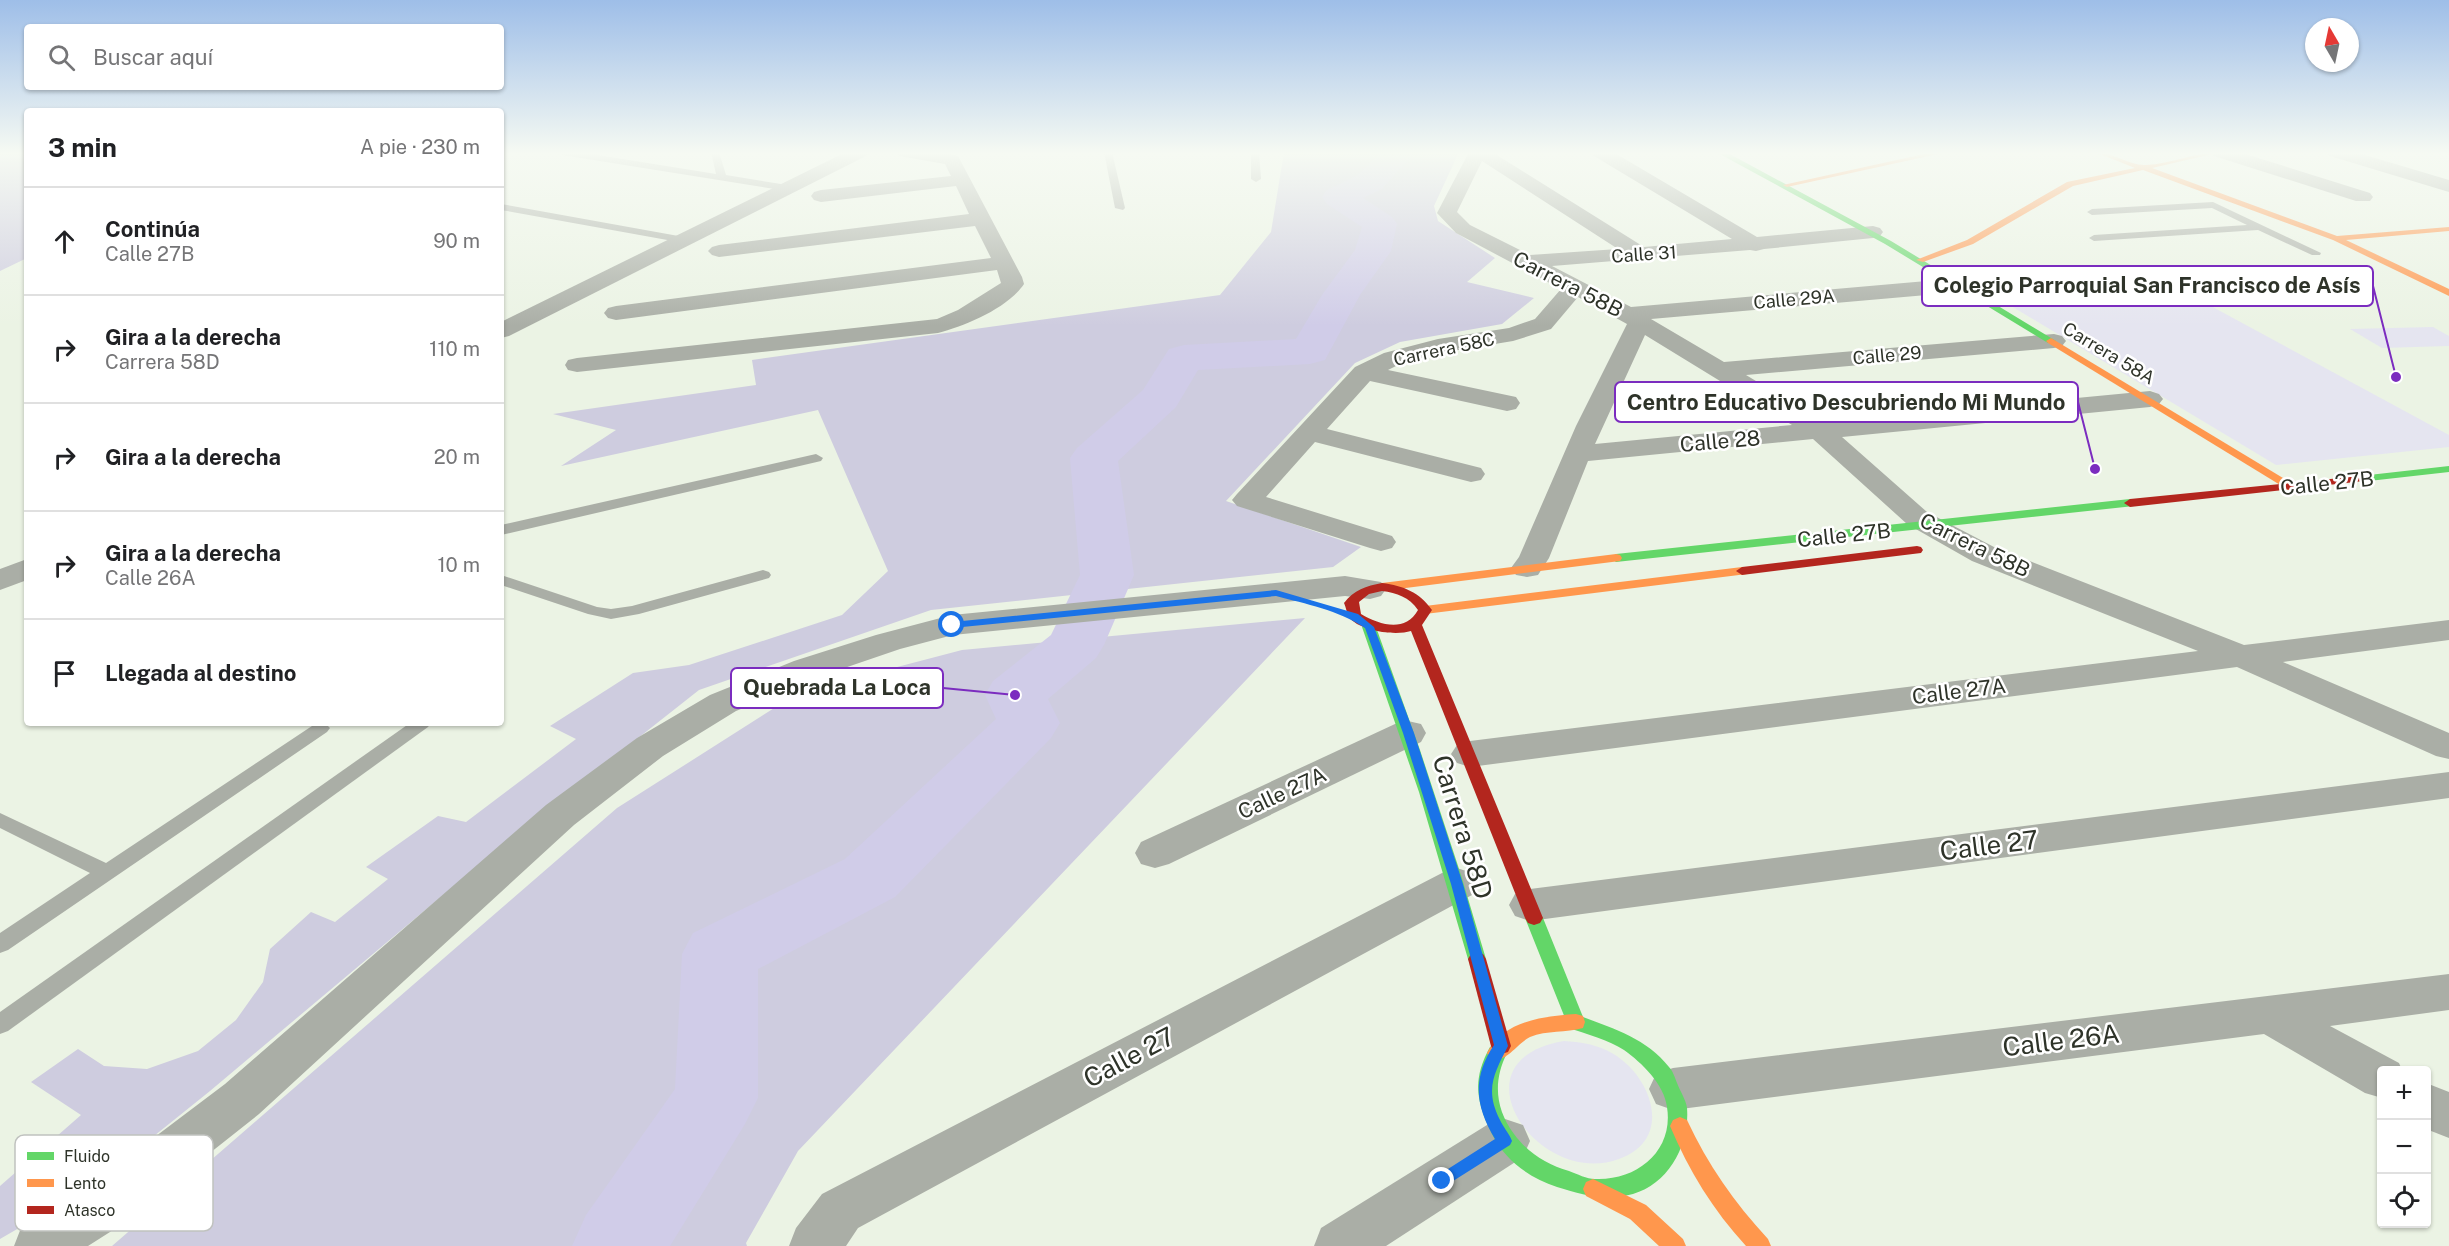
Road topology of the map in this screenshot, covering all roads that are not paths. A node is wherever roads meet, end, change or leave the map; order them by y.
1 (518, 210) edge
2 (743, 210) edge
3 (977, 210) edge
4 (1448, 210) edge
5 (1571, 210) edge
6 (1699, 210) edge
7 (1833, 210) edge
8 (2025, 210) edge
9 (2124, 210) edge
10 (2224, 210) edge
11 (2260, 210) edge
12 (2092, 212) dead end
13 (981, 219) junction
14 (2260, 227) junction
15 (2449, 229) edge
16 (1873, 232) junction
17 (2094, 238) dead end
18 (2336, 238) junction
19 (684, 240) junction
20 (2291, 242) junction
21 (1756, 244) junction
22 (719, 251) dead end
23 (2316, 253) dead end
24 (1640, 254) junction
25 (1920, 260) junction
26 (1523, 262) junction
27 (1004, 263) junction
28 (1961, 285) junction
29 (1574, 288) junction
30 (2449, 293) edge
31 (616, 313) dead end
32 (1633, 318) junction
33 (504, 330) edge
34 (2054, 341) junction
35 (577, 365) dead end
36 (1720, 370) junction
37 (1364, 372) junction
38 (2150, 399) junction
39 (1507, 403) dead end
40 (1820, 431) junction
41 (1308, 432) junction
42 (1577, 454) junction
43 (816, 458) dead end
44 (2449, 470) edge
45 (1471, 474) dead end
46 (2292, 487) junction
47 (2303, 503) dead end
48 (504, 529) edge
49 (1381, 542) dead end
50 (1952, 542) junction
51 (1527, 568) junction
52 (24, 569) edge
53 (763, 575) dead end
54 (0, 581) edge
55 (504, 581) edge
56 (1376, 588) junction
57 (1276, 593) junction
58 (1425, 610) junction
59 (1362, 622) junction
60 (1415, 625) junction
61 (2449, 630) edge
62 (2238, 655) junction
63 (316, 726) edge
64 (418, 726) edge
65 (1408, 733) junction
66 (2449, 747) edge
67 (1470, 754) junction
68 (2449, 785) edge
69 (0, 820) edge
70 (1155, 853) dead end
71 (107, 872) junction
72 (1457, 884) junction
73 (1530, 904) junction
74 (0, 944) edge
75 (2449, 992) edge
76 (2268, 1014) junction
77 (1576, 1022) junction
78 (0, 1024) edge
79 (1502, 1046) junction
80 (2377, 1075) edge
81 (2431, 1106) edge
82 (1676, 1107) junction
83 (2449, 1116) edge
84 (195, 1135) edge
85 (1505, 1141) junction
86 (1593, 1189) junction
87 (65, 1231) edge
88 (40, 1246) edge
89 (815, 1246) edge
90 (1340, 1246) edge
91 (1676, 1246) edge
92 (1760, 1246) edge

1 - 19 lane
2 - 19 street
3 - 13 street
4 - 26 street, Carrera 58B
5 - 24 street, Carrera 58B
6 - 21 street
7 - 16 main road, Carrera 58A
8 - 25 main road
9 - 12 lane
10 - 14 lane
11 - 18 main road
13 - 22 street
13 - 27 street
14 - 17 lane
14 - 20 lane
15 - 18 main road
16 - 21 street, Calle 31
16 - 25 main road, Carrera 58A
18 - 20 lane
18 - 30 main road
19 - 33 street
20 - 23 lane
21 - 24 street, Calle 31
24 - 26 street, Calle 31
25 - 28 main road, Carrera 58A
26 - 29 street, Carrera 58B
27 - 31 street
27 - 35 street
28 - 32 street, Calle 29A
28 - 34 main road, Carrera 58A
29 - 32 street, Carrera 58B
29 - 37 street, Carrera 58C
32 - 36 street, Carrera 58B
32 - 42 street
34 - 36 street, Calle 29
34 - 38 main road, Carrera 58A
36 - 40 street, Carrera 58B
37 - 39 street
37 - 41 street, Carrera 58C
38 - 40 street, Calle 28
38 - 46 main road, Carrera 58A
40 - 42 street, Calle 28
40 - 50 street, Carrera 58B
41 - 45 street
41 - 49 street, Carrera 58C
42 - 51 street
43 - 48 lane
44 - 46 main road, Calle 27B
46 - 47 main road, Carrera 58A
46 - 50 main road, Calle 27B
50 - 51 main road, Calle 27B
50 - 58 main road, Calle 27B
50 - 62 street, Carrera 58B
51 - 56 main road, Calle 27B
52 - 54 street
53 - 55 lane
56 - 57 street, Calle 27B
56 - 58 main road
56 - 59 main road
57 - 59 street, Calle 27B
57 - 84 street, Calle 27B
58 - 60 main road
59 - 60 main road
59 - 65 main road, Carrera 58D
60 - 67 main road, Carrera 58D
61 - 62 street, Calle 27A
62 - 66 street, Carrera 58B
62 - 67 street, Calle 27A
63 - 71 lane
64 - 78 lane
65 - 70 street, Calle 27A
65 - 72 main road, Carrera 58D
67 - 73 main road, Carrera 58D
68 - 73 street, Calle 27
69 - 71 lane
71 - 74 lane
72 - 79 main road, Carrera 58D
72 - 89 street, Calle 27
73 - 77 main road, Carrera 58D
75 - 76 street, Calle 26A
76 - 80 street
76 - 82 street, Calle 26A
77 - 79 main road
77 - 82 main road
79 - 85 main road
81 - 83 street
82 - 86 main road
82 - 92 main road
85 - 86 main road
85 - 90 street
86 - 91 main road
87 - 88 street, Calle 27B

